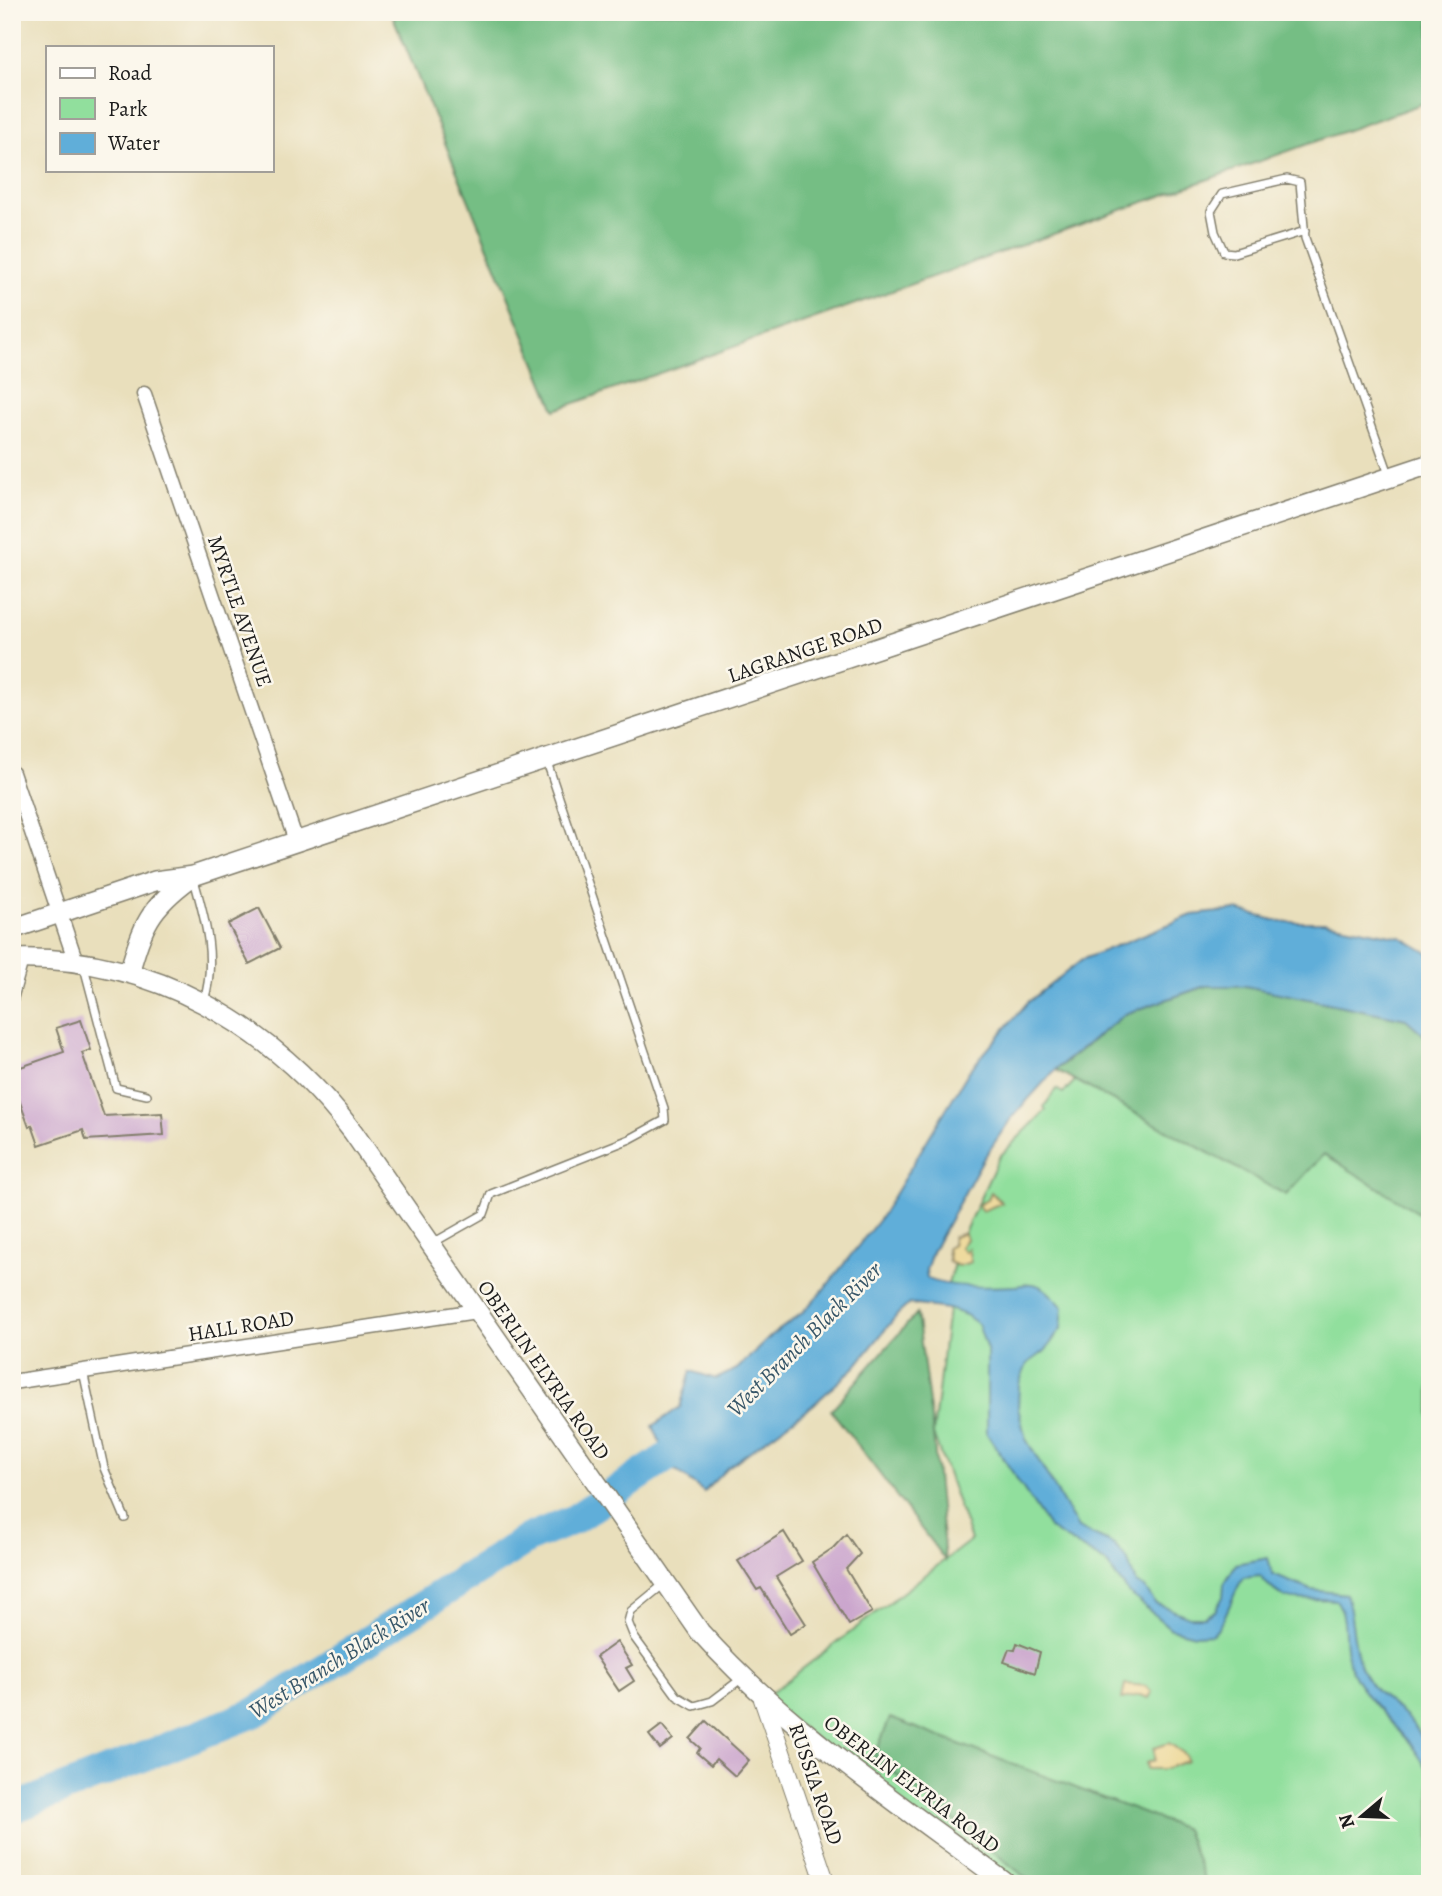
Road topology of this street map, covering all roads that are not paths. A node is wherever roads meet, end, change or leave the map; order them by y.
1 (1305, 232) junction
2 (144, 394) dead end
3 (1430, 464) edge
4 (1390, 477) junction
5 (546, 760) junction
6 (12, 773) edge
7 (296, 841) junction
8 (193, 876) junction
9 (59, 912) junction
10 (12, 929) edge
11 (19, 958) edge
12 (80, 962) junction
13 (129, 973) junction
14 (204, 1002) junction
15 (12, 1005) edge
16 (147, 1095) dead end
17 (430, 1244) junction
18 (476, 1311) junction
19 (83, 1371) junction
20 (12, 1382) edge
21 (125, 1518) dead end
22 (664, 1584) junction
23 (742, 1678) junction
24 (763, 1699) junction
25 (826, 1884) edge
26 (1007, 1884) edge

1 - 1 lane
1 - 4 lane
2 - 7 street, MYRTLE AVENUE
3 - 4 main road, LAGRANGE ROAD
4 - 5 main road, LAGRANGE ROAD
5 - 7 main road, LAGRANGE ROAD
5 - 17 lane
6 - 9 street
7 - 8 main road, LAGRANGE ROAD
8 - 9 main road, LAGRANGE ROAD
8 - 13 main road, LAGRANGE ROAD
8 - 14 lane
9 - 10 main road, LAGRANGE ROAD
9 - 12 street
11 - 12 main road, OBERLIN ELYRIA ROAD
11 - 15 lane
12 - 13 main road, OBERLIN ELYRIA ROAD
12 - 16 lane
13 - 14 main road, OBERLIN ELYRIA ROAD
14 - 17 main road, OBERLIN ELYRIA ROAD
17 - 18 main road, OBERLIN ELYRIA ROAD
18 - 19 street, HALL ROAD
18 - 22 main road, OBERLIN ELYRIA ROAD
19 - 20 street, HALL ROAD
19 - 21 lane
22 - 23 main road, OBERLIN ELYRIA ROAD
22 - 23 lane
23 - 24 main road, OBERLIN ELYRIA ROAD
24 - 25 street, RUSSIA ROAD
24 - 26 main road, OBERLIN ELYRIA ROAD

